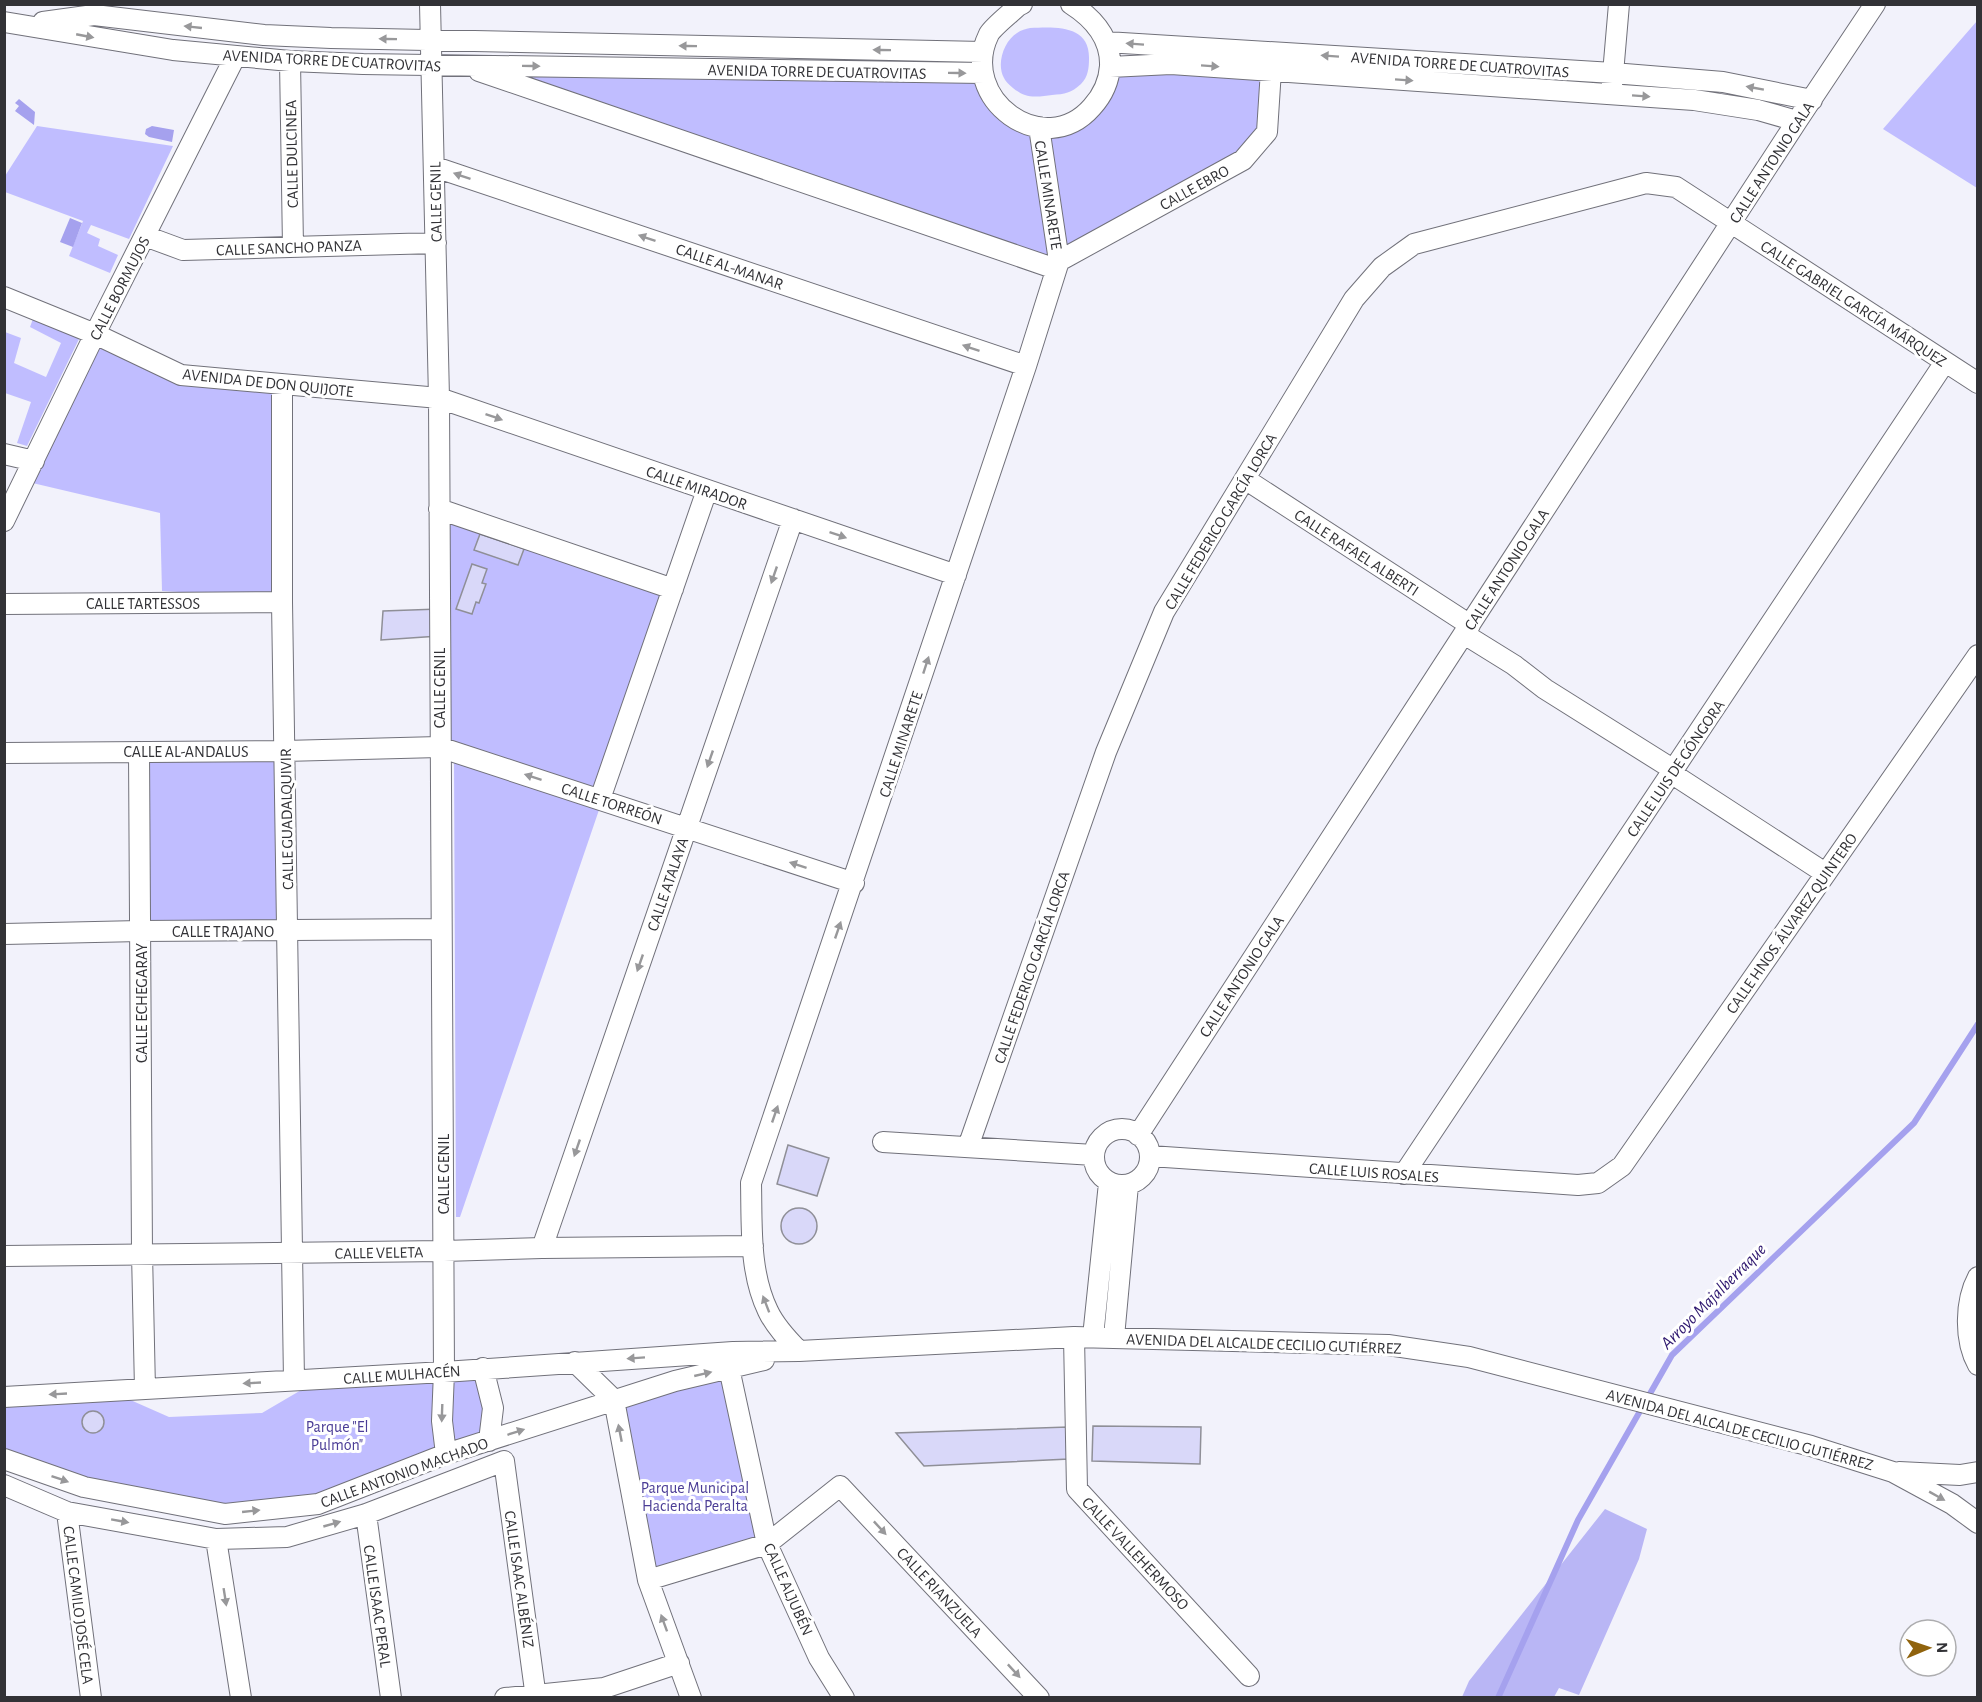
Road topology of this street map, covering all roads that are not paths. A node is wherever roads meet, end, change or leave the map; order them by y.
1 (430, 4) edge
2 (1022, 4) edge
3 (1071, 4) edge
4 (1619, 4) edge
5 (1875, 4) edge
6 (1004, 12) edge
7 (4, 22) edge
8 (28, 25) junction
9 (429, 40) junction
10 (1106, 42) junction
11 (983, 52) junction
12 (235, 57) junction
13 (290, 61) junction
14 (432, 65) junction
15 (462, 65) junction
16 (1110, 67) junction
17 (1271, 70) junction
18 (983, 73) junction
19 (1613, 73) junction
20 (1611, 94) junction
21 (1812, 100) junction
22 (1797, 121) junction
23 (1039, 127) junction
24 (435, 167) junction
25 (1731, 224) junction
26 (145, 236) junction
27 (436, 243) junction
28 (293, 247) junction
29 (1057, 265) junction
30 (4, 297) edge
31 (95, 334) junction
32 (1946, 362) junction
33 (1026, 366) junction
34 (1977, 383) edge
35 (282, 385) junction
36 (439, 398) junction
37 (4, 454) edge
38 (34, 461) junction
39 (1245, 479) junction
40 (707, 490) junction
41 (439, 509) junction
42 (793, 519) junction
43 (4, 520) edge
44 (956, 575) junction
45 (673, 589) junction
46 (282, 602) junction
47 (4, 604) edge
48 (1467, 630) junction
49 (1977, 655) edge
50 (440, 747) junction
51 (285, 751) junction
52 (139, 752) junction
53 (4, 753) edge
54 (1672, 772) junction
55 (600, 799) junction
56 (687, 827) junction
57 (1826, 873) junction
58 (854, 883) junction
59 (441, 929) junction
60 (140, 931) junction
61 (287, 931) junction
62 (4, 934) edge
63 (1138, 1135) junction
64 (883, 1142) dead end
65 (968, 1147) junction
66 (1094, 1155) junction
67 (1150, 1156) junction
68 (1404, 1174) junction
69 (1598, 1183) joint
70 (1119, 1184) junction
71 (753, 1246) junction
72 (542, 1248) junction
73 (444, 1251) junction
74 (142, 1253) junction
75 (292, 1253) junction
76 (4, 1256) edge
77 (1977, 1277) edge
78 (1083, 1337) junction
79 (1114, 1337) junction
80 (799, 1351) junction
81 (575, 1362) junction
82 (1977, 1365) edge
83 (483, 1368) junction
84 (729, 1368) junction
85 (444, 1372) junction
86 (294, 1380) junction
87 (145, 1389) junction
88 (4, 1397) edge
89 (614, 1400) junction
90 (489, 1441) junction
91 (454, 1452) junction
92 (4, 1459) edge
93 (504, 1461) joint
94 (1893, 1472) junction
95 (1977, 1473) edge
96 (468, 1474) junction
97 (4, 1485) edge
98 (67, 1512) junction
99 (366, 1514) junction
100 (1977, 1524) edge
101 (216, 1539) junction
102 (767, 1544) junction
103 (648, 1580) junction
104 (679, 1663) junction
105 (1249, 1676) dead end
106 (536, 1697) edge
107 (91, 1698) edge
108 (241, 1698) edge
109 (391, 1698) edge
110 (505, 1698) edge
111 (691, 1698) edge
112 (844, 1698) edge
113 (1039, 1698) edge

1 - 9 street, CALLE GENIL
2 - 6 street
3 - 10 street
4 - 19 street
5 - 21 street, CALLE ANTONIO GALA
6 - 11 street
7 - 8 street
9 -> 8 street, AVENIDA TORRE DE CUATROVITAS
8 -> 12 street, AVENIDA TORRE DE CUATROVITAS
11 -> 9 street, AVENIDA TORRE DE CUATROVITAS
9 - 14 street, CALLE GENIL
10 - 16 street
19 -> 10 street, AVENIDA TORRE DE CUATROVITAS
11 - 18 street
12 - 13 street, AVENIDA TORRE DE CUATROVITAS
12 - 26 street, CALLE BORMUJOS
13 - 14 street, AVENIDA TORRE DE CUATROVITAS
13 - 28 street, CALLE DULCINEA
14 - 15 street, AVENIDA TORRE DE CUATROVITAS
14 - 24 street, CALLE GENIL
15 -> 18 street, AVENIDA TORRE DE CUATROVITAS
15 - 29 street
16 -> 17 street, AVENIDA TORRE DE CUATROVITAS
16 - 23 street
17 -> 20 street, AVENIDA TORRE DE CUATROVITAS
17 - 29 street, CALLE EBRO
18 - 23 street
19 - 20 street
21 -> 19 street, AVENIDA TORRE DE CUATROVITAS
20 -> 22 street, AVENIDA TORRE DE CUATROVITAS
21 - 22 street, CALLE ANTONIO GALA
22 - 25 street, CALLE ANTONIO GALA
23 - 29 street, CALLE MINARETE
24 - 27 street, CALLE GENIL
33 -> 24 street, CALLE AL-MANAR
25 - 32 street, CALLE GABRIEL GARCÍA MÁRQUEZ
25 - 39 street, CALLE FEDERICO GARCÍA LORCA
25 - 48 street, CALLE ANTONIO GALA
26 - 28 street, CALLE SANCHO PANZA
26 - 31 street, CALLE BORMUJOS
27 - 28 street, CALLE SANCHO PANZA
27 - 36 street, CALLE GENIL
29 - 33 street, CALLE MINARETE
30 - 31 street, AVENIDA DE DON QUIJOTE
31 - 35 street, AVENIDA DE DON QUIJOTE
31 - 38 street, CALLE BORMUJOS
32 - 34 street, CALLE GABRIEL GARCÍA MÁRQUEZ
32 - 54 street, CALLE LUIS DE GÓNGORA
33 - 44 street, CALLE MINARETE
35 - 36 street, AVENIDA DE DON QUIJOTE
35 - 46 street, CALLE GUADALQUIVIR
36 -> 40 street, CALLE MIRADOR
36 - 41 street, CALLE GENIL
37 - 38 street
38 - 43 street, CALLE BORMUJOS
39 - 48 street, CALLE RAFAEL ALBERTI
39 - 65 street, CALLE FEDERICO GARCÍA LORCA
40 - 42 street, CALLE MIRADOR
40 - 45 street
41 - 45 street
41 - 50 street, CALLE GENIL
42 -> 44 street, CALLE MIRADOR
42 -> 56 street, CALLE ATALAYA
58 -> 44 street, CALLE MINARETE
45 - 55 street
46 - 47 street, CALLE TARTESSOS
46 - 51 street, CALLE GUADALQUIVIR
48 - 54 street, CALLE RAFAEL ALBERTI
48 - 63 street, CALLE ANTONIO GALA
49 - 57 street, CALLE HNOS. ÁLVAREZ QUINTERO
50 - 51 street, CALLE AL-ANDALUS
55 -> 50 street, CALLE TORREÓN
50 - 59 street, CALLE GENIL
51 - 52 street, CALLE AL-ANDALUS
51 - 61 street, CALLE GUADALQUIVIR
52 - 53 street, CALLE AL-ANDALUS
52 - 60 street, CALLE ECHEGARAY
54 - 57 street, CALLE RAFAEL ALBERTI
54 - 68 street, CALLE LUIS DE GÓNGORA
55 - 56 street, CALLE TORREÓN
58 -> 56 street, CALLE TORREÓN
56 -> 72 street, CALLE ATALAYA
57 - 69 street, CALLE HNOS. ÁLVAREZ QUINTERO
71 -> 58 street, CALLE MINARETE
59 - 61 street, CALLE TRAJANO
59 - 73 street, CALLE GENIL
60 - 61 street, CALLE TRAJANO
60 - 62 street, CALLE TRAJANO
60 - 74 street, CALLE ECHEGARAY
61 - 75 street, CALLE GUADALQUIVIR
63 - 66 street
63 - 67 street
64 - 65 street
65 - 66 street
66 - 70 street
67 - 68 street, CALLE LUIS ROSALES
67 - 70 street
68 - 69 street, CALLE LUIS ROSALES
70 - 78 street
70 - 79 street
71 - 72 street, CALLE VELETA
80 -> 71 street, CALLE MINARETE
72 - 73 street, CALLE VELETA
73 - 75 street, CALLE VELETA
73 - 85 street, CALLE GENIL
74 - 75 street, CALLE VELETA
74 - 76 street, CALLE VELETA
74 - 87 street, CALLE ECHEGARAY
75 - 86 street, CALLE GUADALQUIVIR
77 - 82 street
78 - 79 street, AVENIDA DEL ALCALDE CECILIO GUTIÉRREZ
78 - 80 street, AVENIDA DEL ALCALDE CECILIO GUTIÉRREZ
78 - 105 street, CALLE VALLEHERMOSO
79 - 94 street, AVENIDA DEL ALCALDE CECILIO GUTIÉRREZ
80 -> 81 street, CALLE MULHACÉN
80 - 84 street, CALLE ANTONIO MACHADO
81 - 83 street, CALLE MULHACÉN
81 - 89 street
83 - 85 street, CALLE MULHACÉN
83 - 90 street
89 -> 84 street, CALLE ANTONIO MACHADO
84 - 102 street, CALLE ALJUBÉN
85 - 86 street, CALLE MULHACÉN
85 -> 91 street, CALLE GENIL
86 -> 87 street, CALLE MULHACÉN
87 -> 88 street, CALLE MULHACÉN
90 -> 89 street, CALLE ANTONIO MACHADO
103 -> 89 street
90 - 91 street, CALLE ANTONIO MACHADO
92 -> 91 street, CALLE ANTONIO MACHADO
91 - 96 street, CALLE GENIL
93 - 96 street, CALLE ANTONIO MACHADO
93 - 106 street, CALLE ISAAC ALBÉNIZ
94 - 95 street
94 -> 100 street
96 - 99 street, CALLE ANTONIO MACHADO
97 - 98 street, CALLE ANTONIO MACHADO
98 -> 101 street, CALLE ANTONIO MACHADO
98 - 107 street, CALLE CAMILO JOSÉ CELA
101 -> 99 street, CALLE ANTONIO MACHADO
99 - 109 street, CALLE ISAAC PERAL
101 -> 108 street
102 - 103 street
102 - 112 street, CALLE ALJUBÉN
102 -> 113 street, CALLE RIANZUELA
104 -> 103 street
104 - 106 street
104 - 111 street
106 - 110 street

